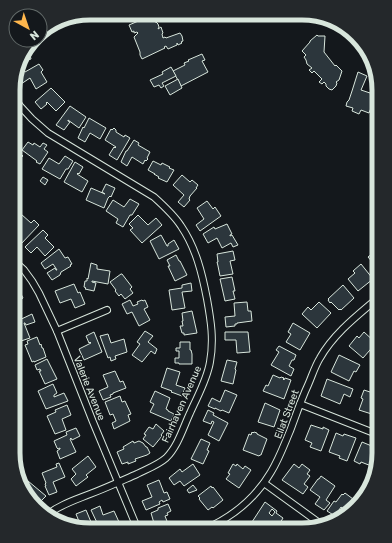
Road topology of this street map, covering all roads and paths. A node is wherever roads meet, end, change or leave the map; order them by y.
1 (20, 106) edge
2 (20, 266) edge
3 (372, 303) edge
4 (107, 310) dead end
5 (57, 331) junction
6 (300, 404) junction
7 (372, 432) edge
8 (118, 482) junction
9 (264, 483) junction
10 (52, 511) edge
11 (317, 521) edge
12 (135, 523) edge
13 (217, 523) edge

1 - 8 street, Fairhaven Avenue
2 - 5 street, Valerie Avenue
3 - 6 street, Eilat Street
4 - 5 street
5 - 8 street, Valerie Avenue
6 - 7 street
6 - 9 street, Eilat Street
8 - 10 street, Fairhaven Avenue
8 - 12 street, Valerie Avenue
9 - 11 street
9 - 13 street, Eilat Street

